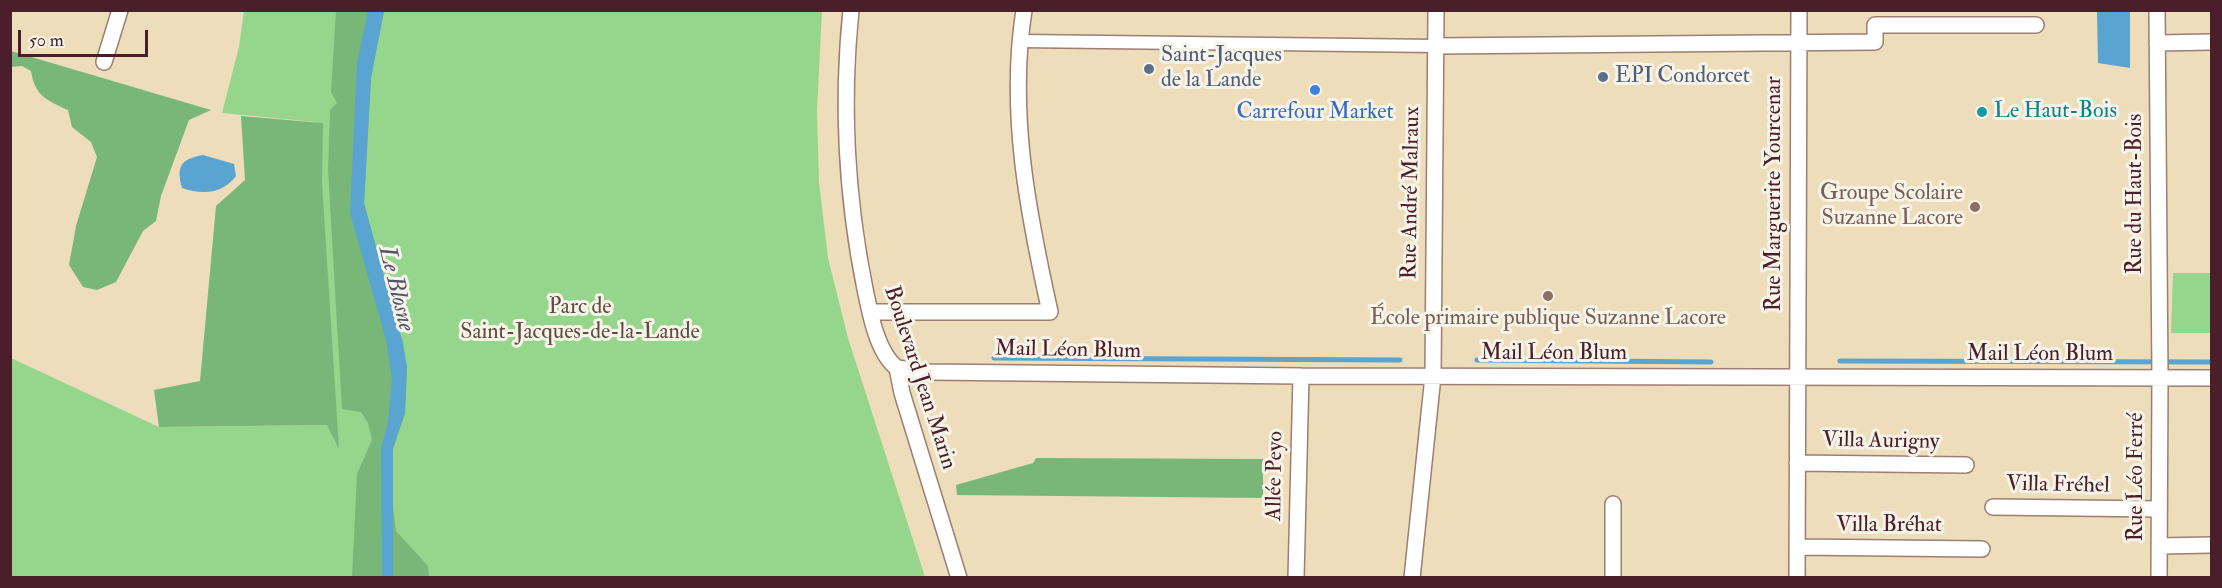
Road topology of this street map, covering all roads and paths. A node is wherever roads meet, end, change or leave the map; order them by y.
1 (120, 10) edge
2 (851, 10) edge
3 (1024, 10) edge
4 (1436, 10) edge
5 (1799, 10) edge
6 (2157, 10) edge
7 (2036, 25) dead end
8 (1021, 41) junction
9 (2211, 42) edge
10 (2157, 43) junction
11 (1799, 44) junction
12 (1436, 46) junction
13 (104, 62) dead end
14 (870, 312) junction
15 (897, 368) junction
16 (1301, 376) junction
17 (1433, 376) junction
18 (1797, 377) junction
19 (2160, 378) junction
20 (2211, 378) edge
21 (1797, 463) junction
22 (1966, 465) dead end
23 (1613, 504) dead end
24 (1993, 507) dead end
25 (2159, 509) junction
26 (2159, 546) junction
27 (2211, 546) edge
28 (1797, 548) junction
29 (1982, 549) dead end
30 (958, 578) edge
31 (1296, 578) edge
32 (1412, 578) edge
33 (1613, 578) edge
34 (1797, 578) edge
35 (2159, 578) edge

1 - 13 street
2 - 14 street, Boulevard Jean Marin
3 - 8 street
4 - 12 street, Rue André Malraux
5 - 11 street, Rue Marguerite Yourcenar
6 - 10 street, Rue du Haut-Bois
7 - 11 street
8 - 12 street
8 - 14 street
9 - 10 street
10 - 19 street, Rue du Haut-Bois
11 - 12 street
11 - 18 street, Rue Marguerite Yourcenar
12 - 17 street, Rue André Malraux
14 - 15 street, Boulevard Jean Marin
15 - 16 street, Mail Léon Blum
15 - 30 street, Boulevard Jean Marin
16 - 17 street, Mail Léon Blum
16 - 31 street, Allée Peyo
17 - 18 street, Mail Léon Blum
17 - 32 street, Rue André Malraux
18 - 19 street, Mail Léon Blum
18 - 21 street, Rue Marguerite Yourcenar
19 - 20 street, Mail Léon Blum
19 - 25 street, Rue Léo Ferré
21 - 22 street, Villa Aurigny
21 - 28 street, Rue Marguerite Yourcenar
23 - 33 street
24 - 25 street, Villa Fréhel
25 - 26 street, Rue Léo Ferré
26 - 27 street
26 - 35 street, Rue Léo Ferré
28 - 29 street, Villa Bréhat
28 - 34 street, Rue Marguerite Yourcenar

